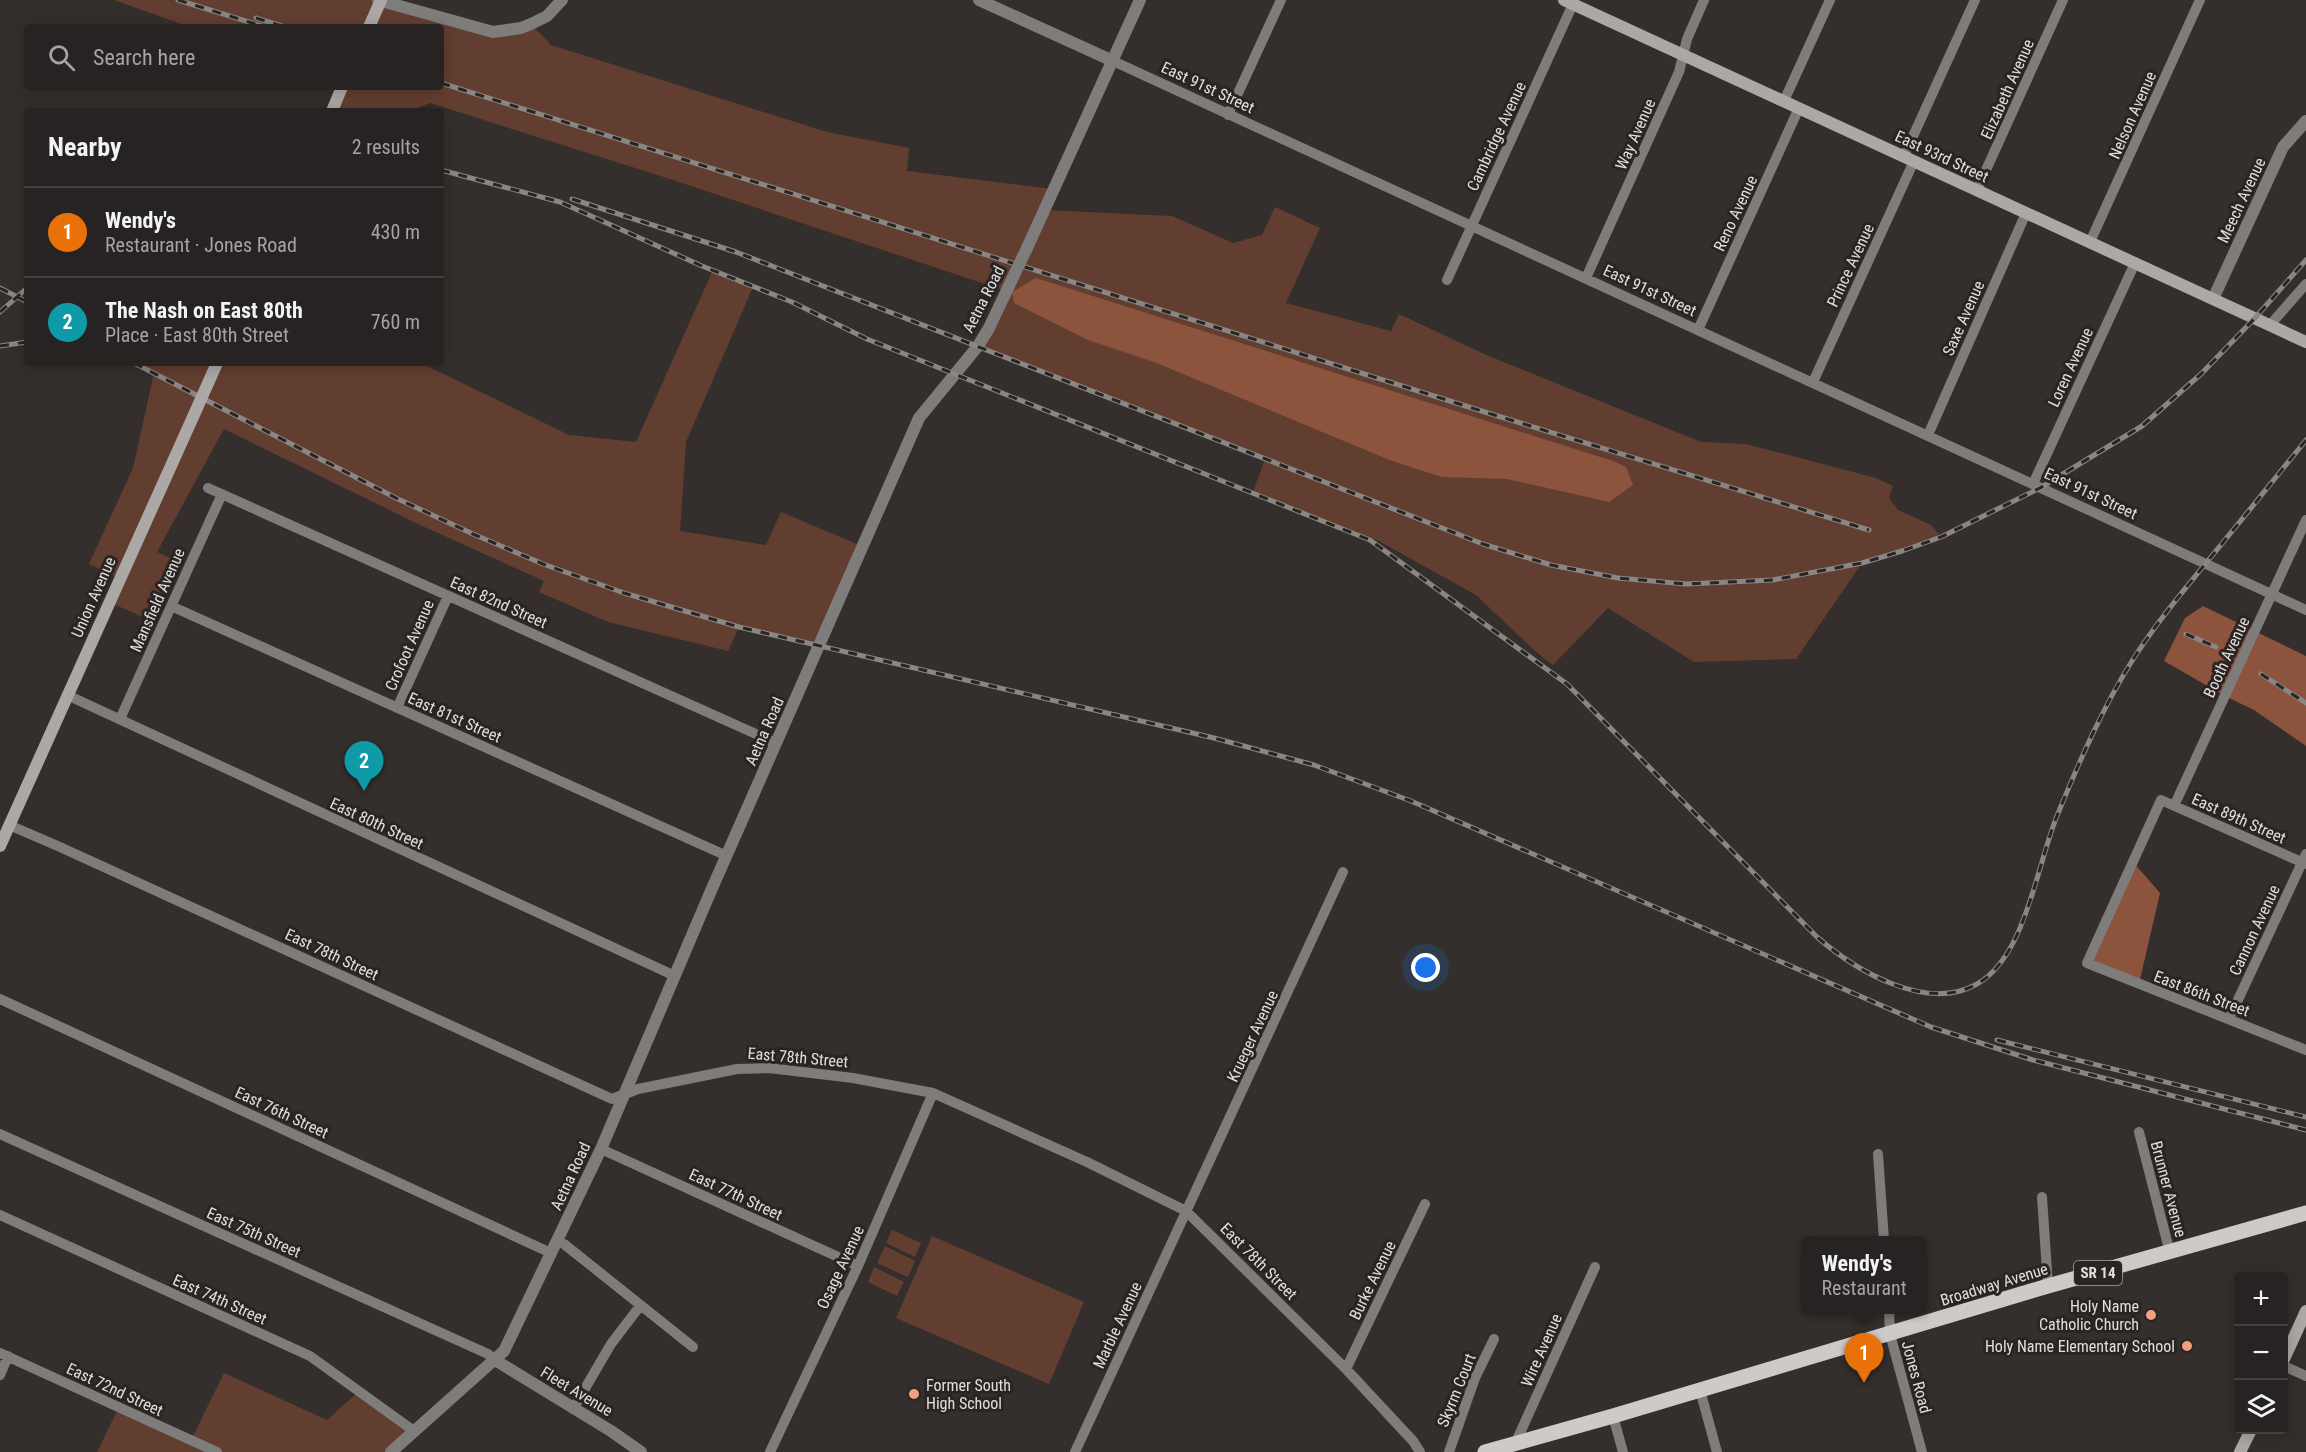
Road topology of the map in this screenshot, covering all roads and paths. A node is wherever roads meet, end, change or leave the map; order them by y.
1 (380, 0) edge
2 (562, 0) edge
3 (979, 0) edge
4 (1140, 0) edge
5 (1281, 0) edge
6 (1704, 0) edge
7 (1830, 0) edge
8 (1975, 0) edge
9 (2063, 0) edge
10 (2200, 0) edge
11 (1569, 2) edge
12 (370, 24) edge
13 (1684, 55) junction
14 (1113, 61) junction
15 (341, 90) edge
16 (1784, 101) junction
17 (333, 108) edge
18 (1799, 108) junction
19 (1228, 115) junction
20 (2306, 121) edge
21 (1909, 159) junction
22 (1977, 190) junction
23 (2026, 213) junction
24 (1472, 225) junction
25 (2090, 242) junction
26 (2134, 262) junction
27 (1586, 278) junction
28 (1447, 280) dead end
29 (2306, 284) edge
30 (2213, 299) junction
31 (2270, 325) junction
32 (1698, 330) junction
33 (2306, 342) edge
34 (216, 366) edge
35 (1813, 382) junction
36 (1928, 435) junction
37 (2033, 484) junction
38 (208, 488) dead end
39 (222, 494) junction
40 (2306, 520) edge
41 (2272, 594) junction
42 (448, 596) junction
43 (171, 606) junction
44 (2306, 610) edge
45 (68, 695) junction
46 (398, 708) junction
47 (120, 719) junction
48 (777, 743) junction
49 (2174, 806) junction
50 (4, 824) edge
51 (0, 846) edge
52 (727, 856) junction
53 (2305, 860) edge
54 (1343, 872) dead end
55 (2087, 963) joint
56 (675, 976) junction
57 (0, 999) edge
58 (2229, 1019) junction
59 (2306, 1050) edge
60 (933, 1093) junction
61 (623, 1096) junction
62 (2139, 1132) dead end
63 (0, 1134) edge
64 (601, 1149) junction
65 (1878, 1154) dead end
66 (2042, 1197) dead end
67 (1425, 1204) dead end
68 (1186, 1211) junction
69 (2306, 1213) edge
70 (0, 1215) edge
71 (1884, 1236) edge
72 (557, 1241) junction
73 (551, 1253) junction
74 (2170, 1253) junction
75 (858, 1266) junction
76 (1595, 1267) dead end
77 (2048, 1286) junction
78 (640, 1306) junction
79 (2305, 1313) edge
80 (1889, 1314) edge
81 (1890, 1334) junction
82 (1494, 1339) dead end
83 (693, 1347) dead end
84 (2288, 1349) edge
85 (4, 1355) edge
86 (495, 1360) junction
87 (2288, 1368) edge
88 (1346, 1369) junction
89 (0, 1375) edge
90 (2306, 1376) edge
91 (1700, 1390) junction
92 (573, 1408) junction
93 (1613, 1416) junction
94 (414, 1431) junction
95 (2249, 1434) edge
96 (1515, 1444) junction
97 (217, 1452) edge
98 (391, 1452) edge
99 (641, 1452) edge
100 (770, 1452) edge
101 (1075, 1452) edge
102 (1420, 1452) edge
103 (1449, 1452) edge
104 (1485, 1452) edge
105 (1623, 1452) edge
106 (1718, 1452) edge
107 (1922, 1452) edge
108 (2240, 1452) edge

1 - 2 street
1 - 12 main road
3 - 14 street, East 91st Street
4 - 14 street, Aetna Road
5 - 19 street
6 - 13 street, Way Avenue
7 - 16 street
8 - 21 street, Prince Avenue
9 - 22 street, Elizabeth Avenue
10 - 25 street, Nelson Avenue
11 - 13 main road, East 93rd Street
11 - 24 street, Cambridge Avenue
13 - 16 main road, East 93rd Street
13 - 27 street, Way Avenue
14 - 19 street, East 91st Street
14 - 48 street, Aetna Road, bridge
15 - 17 main road
16 - 18 main road, East 93rd Street
18 - 21 main road, East 93rd Street
18 - 32 street, Reno Avenue
19 - 24 street, East 91st Street
20 - 30 street, Meech Avenue
21 - 22 main road, East 93rd Street
21 - 35 street, Prince Avenue
22 - 23 main road, East 93rd Street
23 - 25 main road, East 93rd Street
23 - 36 street, Saxe Avenue
24 - 27 street, East 91st Street
24 - 28 street, Cambridge Avenue
25 - 26 main road, East 93rd Street
26 - 30 main road, East 93rd Street
26 - 37 street, Loren Avenue
27 - 32 street, East 91st Street
29 - 31 street
30 - 31 main road, East 93rd Street
31 - 33 main road, East 93rd Street
32 - 35 street, East 91st Street
34 - 45 main road, Union Avenue, bridge
35 - 36 street, East 91st Street
36 - 37 street, East 91st Street
37 - 41 street, East 91st Street
38 - 39 street, East 82nd Street
39 - 42 street, East 82nd Street
39 - 43 street, Mansfield Avenue
40 - 41 street, Booth Avenue
41 - 44 street, East 91st Street
41 - 49 street, Booth Avenue
42 - 46 street, Crofoot Avenue
42 - 48 street, East 82nd Street
43 - 46 street, East 81st Street
43 - 47 street, Mansfield Avenue
45 - 47 street, East 80th Street
45 - 50 main road, Union Avenue
46 - 52 street, East 81st Street
47 - 56 street, East 80th Street
48 - 52 street, Aetna Road
49 - 53 street, East 89th Street
49 - 55 street, East 89th Street
50 - 51 main road, Union Avenue
50 - 61 street, East 78th Street
52 - 56 street, Aetna Road
53 - 58 street, Cannon Avenue
54 - 68 street, Krueger Avenue
55 - 58 street, East 86th Street
56 - 61 street, Aetna Road
57 - 73 street, East 76th Street
58 - 59 street, East 86th Street
60 - 61 street, East 78th Street
60 - 68 street, East 78th Street
60 - 75 street, Osage Avenue
61 - 64 street, Aetna Road
62 - 74 street, Brunner Avenue
63 - 86 street, East 75th Street
64 - 72 street, Aetna Road
64 - 75 street, East 77th Street
65 - 71 street
66 - 77 street
67 - 88 street, Burke Avenue
68 - 88 street, East 78th Street
68 - 101 street, Marble Avenue
69 - 74 main road, Broadway Avenue / SR 14
70 - 94 street, East 74th Street
72 - 73 street, Aetna Road
72 - 78 street
73 - 86 street, Aetna Road
74 - 77 main road, Broadway Avenue / SR 14
75 - 100 street, Osage Avenue
76 - 96 street, Wire Avenue
77 - 81 main road, Broadway Avenue / SR 14
78 - 83 street
78 - 92 street
79 - 84 main road
80 - 81 street, Jones Road
81 - 91 main road, Broadway Avenue / SR 14
81 - 107 street, Jones Road
82 - 103 street, Skyrm Court
85 - 89 street
85 - 97 street, East 72nd Street
86 - 92 street, Fleet Avenue
86 - 94 street, Aetna Road
87 - 90 street
88 - 102 street, East 78th Street
91 - 93 main road, Broadway Avenue / SR 14
91 - 106 street
92 - 99 street, Fleet Avenue
93 - 96 main road, Broadway Avenue / SR 14
93 - 105 street
94 - 98 street, Aetna Road
95 - 108 main road
96 - 104 main road, Broadway Avenue / SR 14

